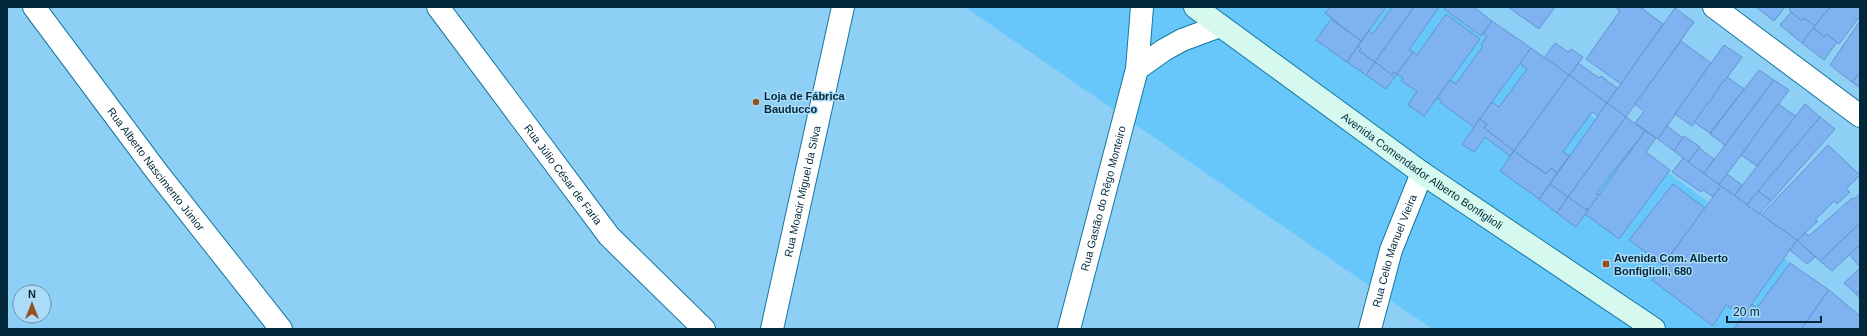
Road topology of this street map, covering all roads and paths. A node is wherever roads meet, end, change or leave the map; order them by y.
1 (34, 7) edge
2 (438, 7) edge
3 (843, 7) edge
4 (1142, 7) edge
5 (1195, 7) edge
6 (1714, 7) edge
7 (1220, 26) junction
8 (1137, 69) junction
9 (1860, 116) edge
10 (1422, 173) junction
11 (281, 329) edge
12 (704, 329) edge
13 (772, 329) edge
14 (1069, 329) edge
15 (1370, 329) edge
16 (1654, 329) edge

1 - 11 street, Rua Alberto Nascimento Júnior
2 - 12 street, Rua Júlio César de Faria
3 - 13 street, Rua Moacir Miguel da Silva
4 - 8 street, Rua Gastão do Rêgo Monteiro
5 - 7 main road, Avenida Comendador Alberto Bonfiglioli
6 - 9 street
7 - 8 street
7 - 10 main road, Avenida Comendador Alberto Bonfiglioli
8 - 14 street, Rua Gastão do Rêgo Monteiro
10 - 15 street, Rua Celio Manuel Vieira
10 - 16 main road, Avenida Comendador Alberto Bonfiglioli

